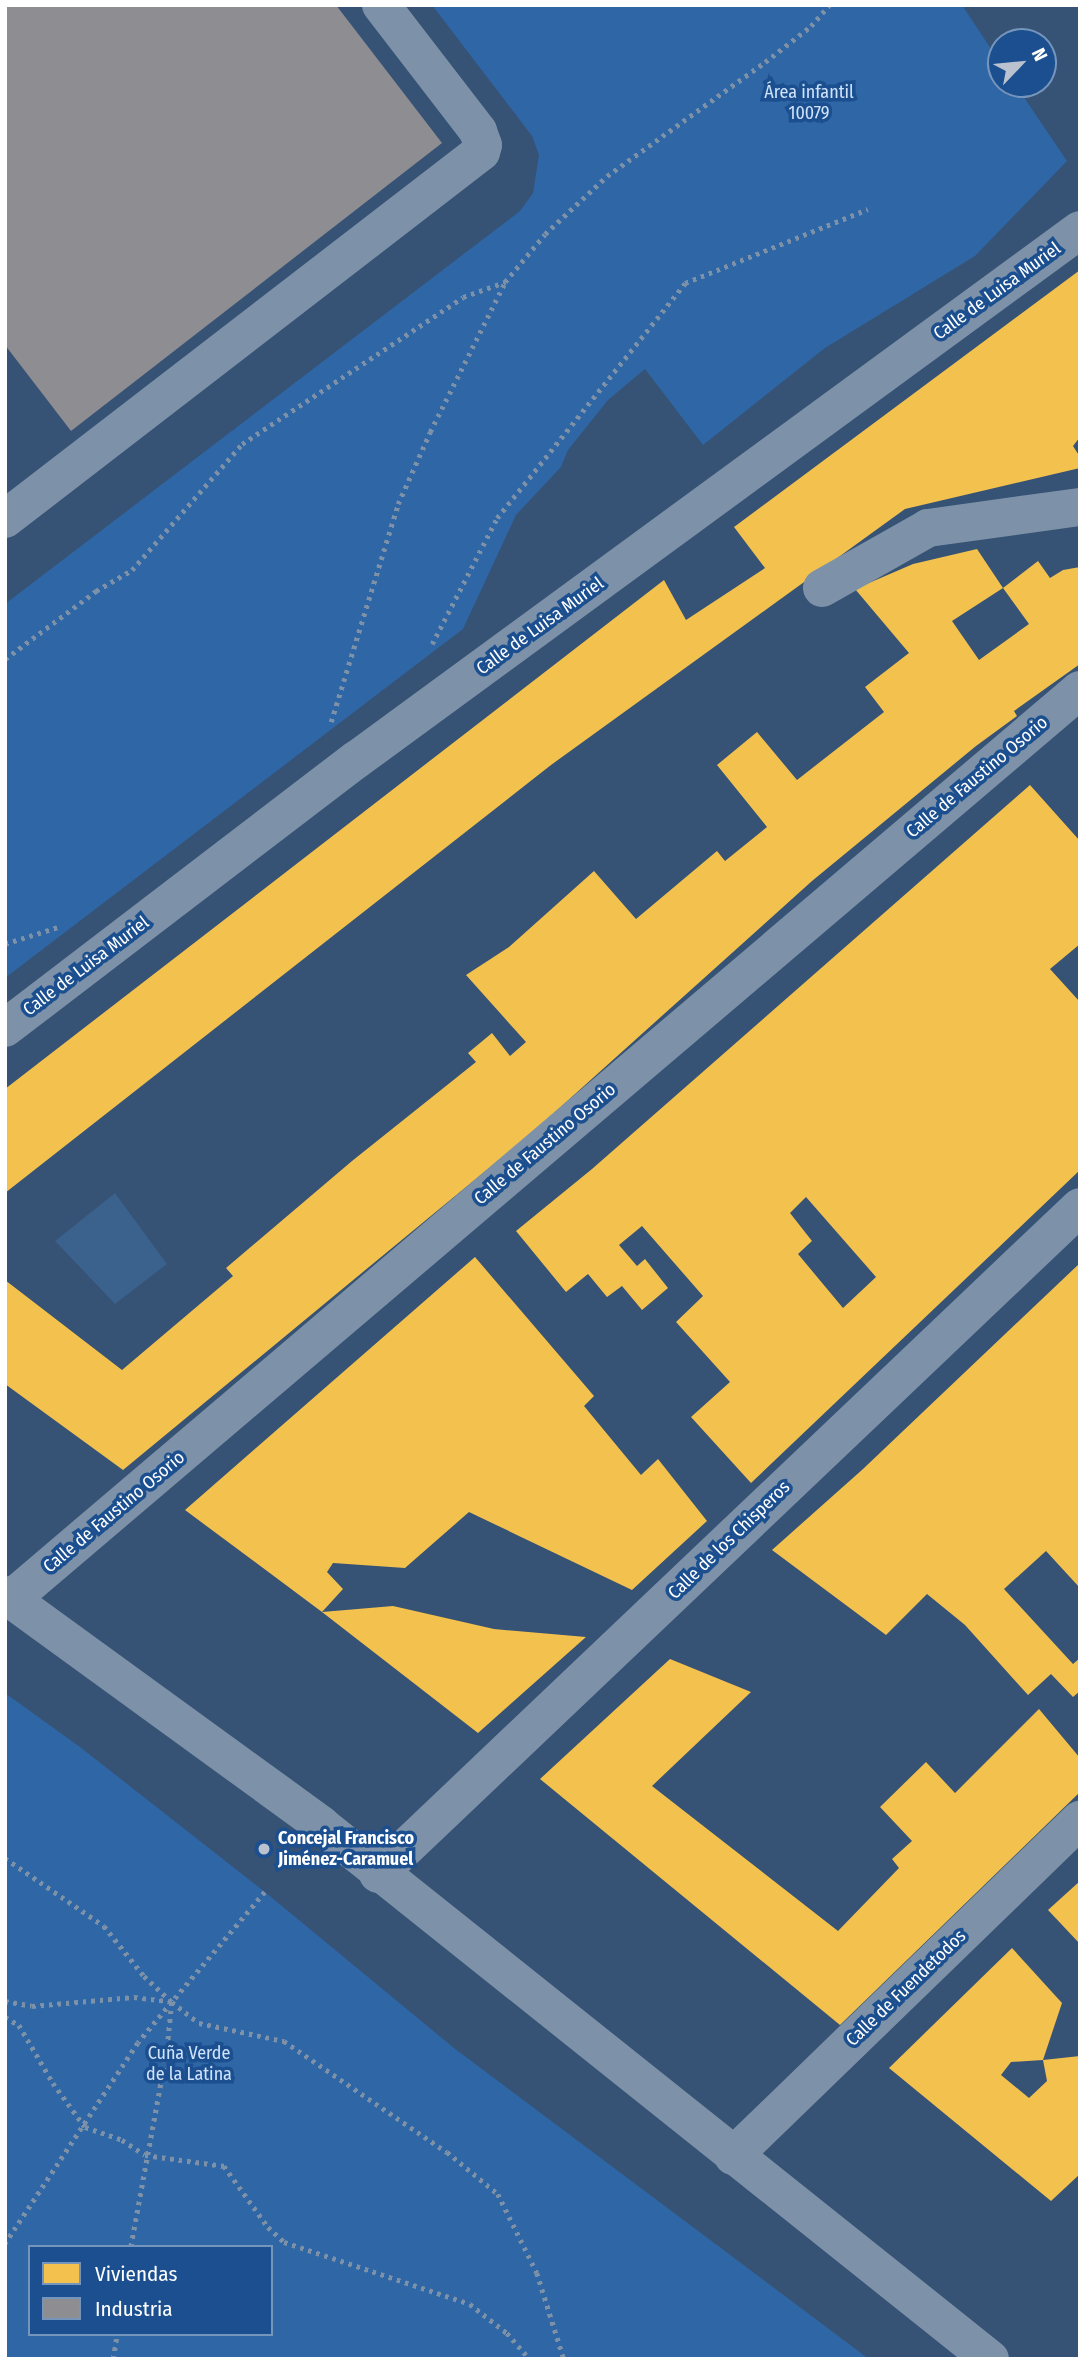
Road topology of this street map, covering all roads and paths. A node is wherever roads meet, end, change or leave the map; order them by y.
1 (381, 5) edge
2 (829, 5) edge
3 (868, 209) dead end
4 (1080, 230) edge
5 (505, 282) junction
6 (1080, 507) edge
7 (5, 519) edge
8 (822, 588) dead end
9 (431, 646) dead end
10 (5, 659) edge
11 (1080, 690) edge
12 (328, 732) dead end
13 (69, 924) dead end
14 (5, 944) edge
15 (5, 1028) edge
16 (1080, 1207) edge
17 (8, 1597) edge
18 (1080, 1820) edge
19 (5, 1858) edge
20 (378, 1874) junction
21 (265, 1892) dead end
22 (5, 2001) edge
23 (172, 2002) junction
24 (5, 2017) edge
25 (85, 2127) junction
26 (145, 2155) junction
27 (733, 2156) junction
28 (5, 2244) edge
29 (131, 2245) edge
30 (117, 2336) edge
31 (113, 2359) edge
32 (530, 2359) edge
33 (564, 2359) edge
34 (990, 2359) edge

1 - 7 street
2 - 5 path
3 - 9 path
4 - 15 street, Calle de Luisa Muriel
5 - 10 path
5 - 12 path
6 - 8 street
11 - 17 street, Calle de Faustino Osorio
13 - 14 path
16 - 20 street, Calle de los Chisperos
17 - 20 street
18 - 27 street, Calle de Fuendetodos
19 - 23 path
20 - 27 street
21 - 23 path
22 - 23 path
23 - 25 path
23 - 26 path
23 - 33 path
24 - 25 path
25 - 26 path
25 - 28 path
26 - 29 path
26 - 32 path
27 - 34 street
30 - 31 path

